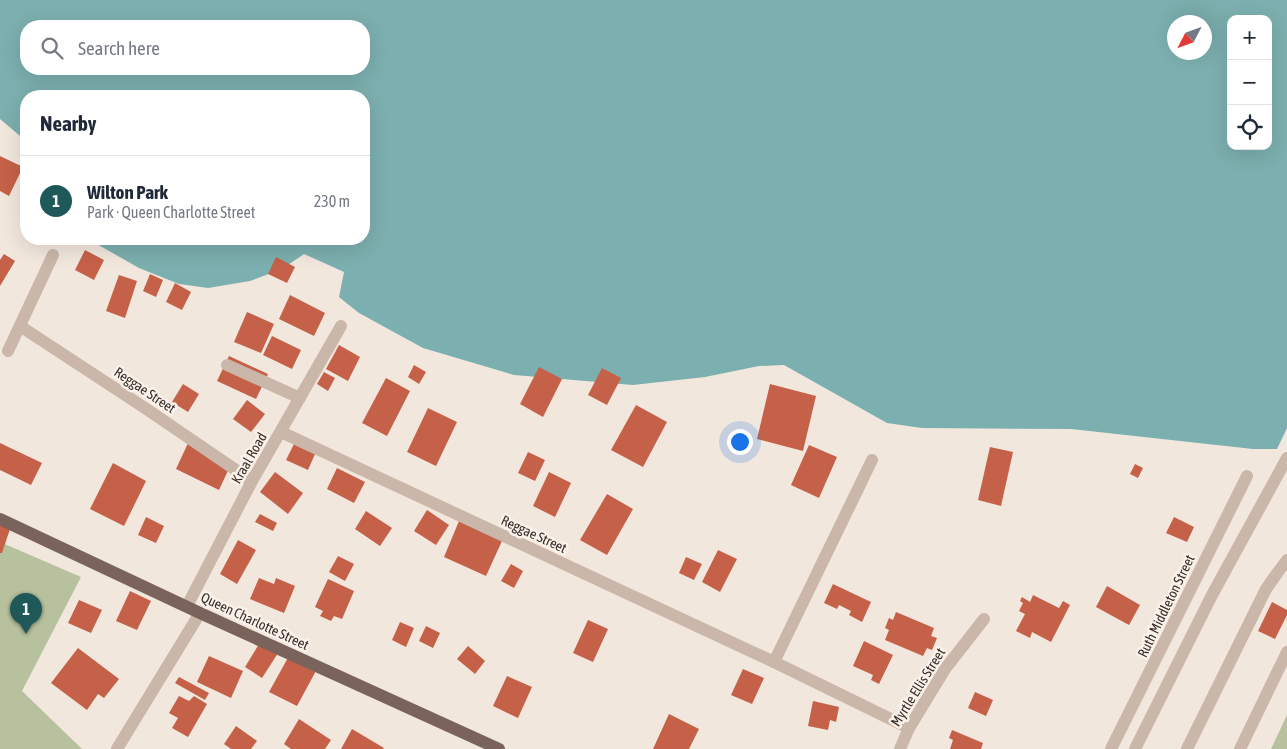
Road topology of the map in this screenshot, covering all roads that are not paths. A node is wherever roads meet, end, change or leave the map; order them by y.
1 (53, 255) dead end
2 (20, 326) junction
3 (341, 326) dead end
4 (8, 351) dead end
5 (227, 365) dead end
6 (300, 398) junction
7 (281, 432) junction
8 (1287, 458) edge
9 (872, 460) dead end
10 (1247, 476) dead end
11 (252, 481) junction
12 (0, 519) edge
13 (1287, 560) edge
14 (187, 606) junction
15 (200, 613) junction
16 (984, 620) dead end
17 (1287, 652) edge
18 (774, 662) junction
19 (909, 728) junction
20 (117, 749) edge
21 (499, 749) edge
22 (900, 749) edge
23 (1111, 749) edge
24 (1135, 749) edge
25 (1187, 749) edge
26 (1240, 749) edge

1 - 2 street
2 - 4 street
2 - 11 street, Reggae Street
3 - 6 street, Kraal Road
5 - 6 street
6 - 7 street, Kraal Road
7 - 11 street, Kraal Road
7 - 18 street, Reggae Street
8 - 24 street
9 - 18 street
10 - 23 street, Ruth Middleton Street
11 - 14 street, Kraal Road
12 - 14 main road, Queen Charlotte Street
13 - 25 street
14 - 15 main road, Queen Charlotte Street
15 - 20 street
15 - 21 main road, Queen Charlotte Street
16 - 19 street, Myrtle Ellis Street
17 - 26 street
18 - 19 street, Reggae Street
19 - 22 street, Myrtle Ellis Street

